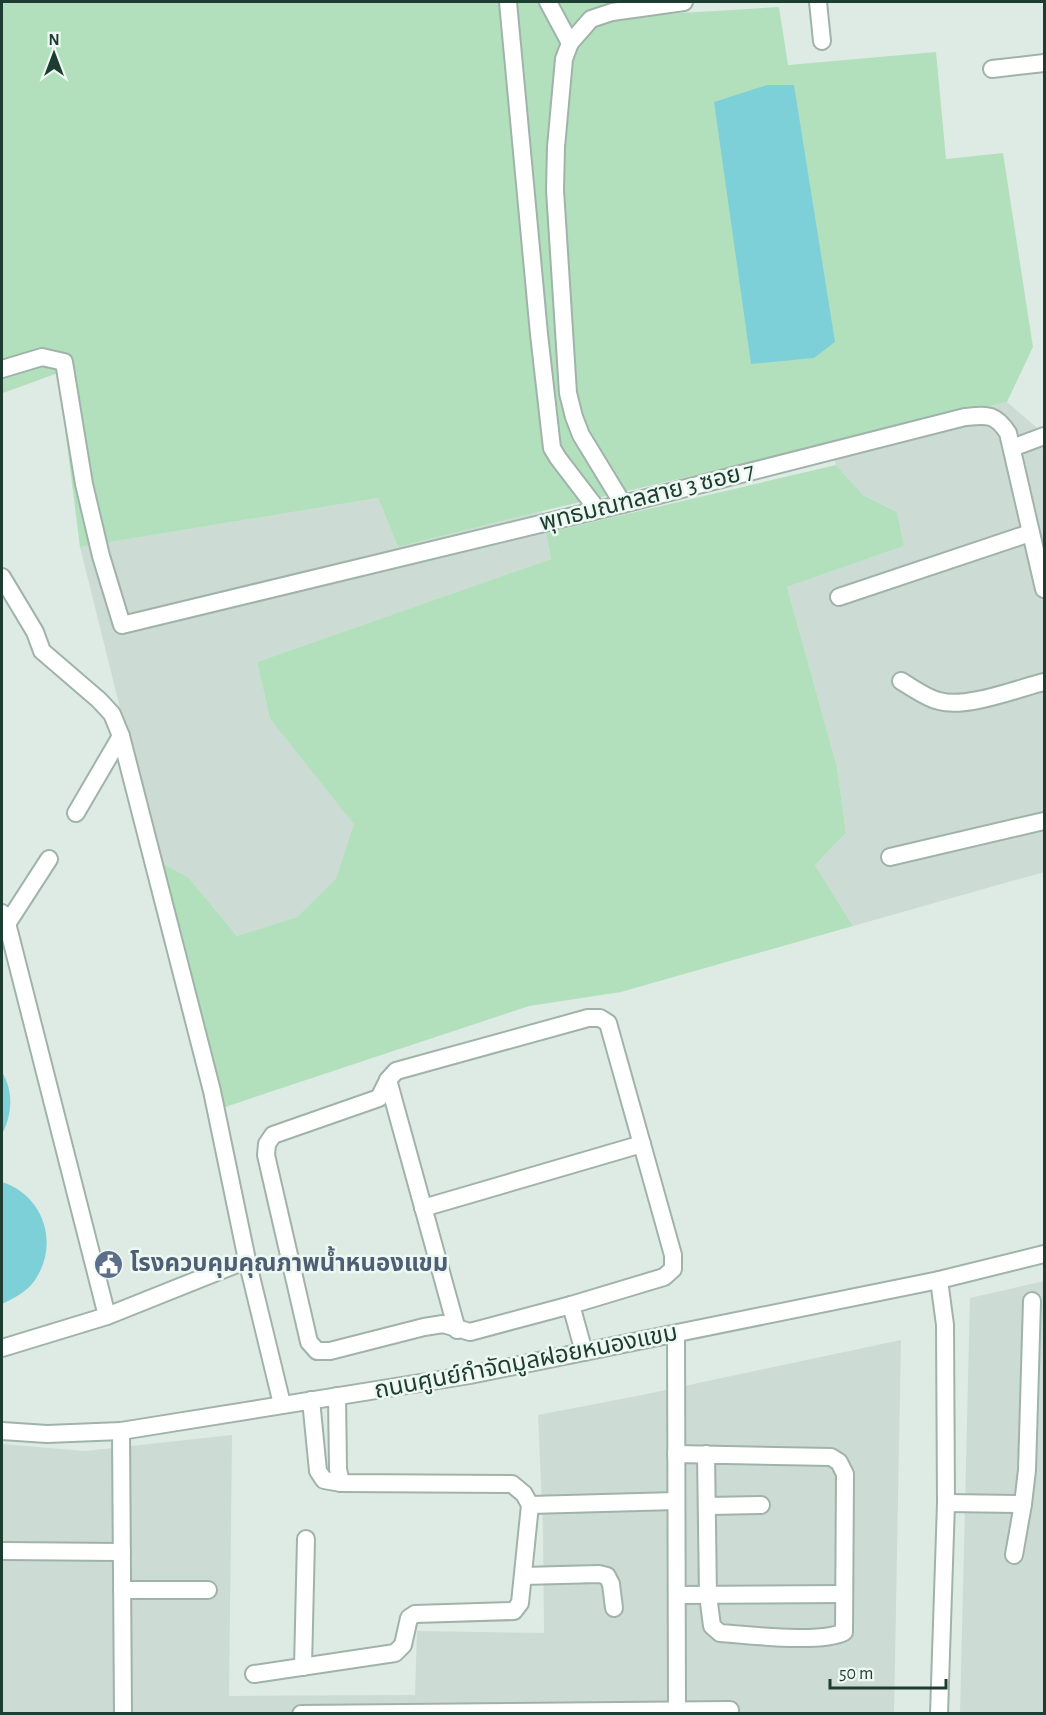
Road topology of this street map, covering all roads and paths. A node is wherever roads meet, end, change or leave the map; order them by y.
1 (508, 2) edge
2 (548, 2) edge
3 (684, 2) edge
4 (818, 2) edge
5 (822, 40) dead end
6 (570, 43) junction
7 (1044, 63) edge
8 (992, 69) dead end
9 (2, 369) edge
10 (1044, 436) edge
11 (1012, 448) junction
12 (623, 504) junction
13 (597, 509) junction
14 (1044, 519) edge
15 (1029, 528) junction
16 (2, 577) edge
17 (1044, 589) edge
18 (838, 597) dead end
19 (901, 681) dead end
20 (1044, 682) edge
21 (121, 736) junction
22 (76, 813) dead end
23 (1044, 821) edge
24 (890, 857) dead end
25 (48, 859) dead end
26 (4, 918) edge
27 (388, 1080) junction
28 (642, 1144) junction
29 (423, 1208) junction
30 (1044, 1254) edge
31 (247, 1260) junction
32 (939, 1280) junction
33 (1032, 1301) dead end
34 (571, 1305) junction
35 (107, 1316) junction
36 (457, 1330) junction
37 (676, 1334) junction
38 (2, 1348) edge
39 (584, 1352) junction
40 (1037, 1387) edge
41 (337, 1396) junction
42 (311, 1400) junction
43 (282, 1404) junction
44 (2, 1431) edge
45 (121, 1431) junction
46 (676, 1454) junction
47 (706, 1454) junction
48 (341, 1483) junction
49 (676, 1501) junction
50 (946, 1503) junction
51 (1023, 1504) junction
52 (530, 1505) junction
53 (761, 1505) dead end
54 (707, 1506) junction
55 (306, 1539) dead end
56 (2, 1551) edge
57 (122, 1552) junction
58 (1014, 1556) dead end
59 (523, 1576) junction
60 (122, 1590) junction
61 (208, 1590) dead end
62 (843, 1594) junction
63 (677, 1595) junction
64 (708, 1595) junction
65 (614, 1608) dead end
66 (303, 1667) junction
67 (254, 1674) dead end
68 (677, 1710) junction
69 (730, 1710) dead end
70 (123, 1713) edge
71 (301, 1713) edge
72 (939, 1713) edge

1 - 13 street
2 - 6 street
3 - 6 street
4 - 5 street
6 - 12 street
7 - 8 street
9 - 13 street, พุทธมณฑลสาย 3 ซอย 7
10 - 11 street
11 - 12 street, พุทธมณฑลสาย 3 ซอย 7
11 - 15 street, พุทธมณฑลสาย 3 ซอย 7
12 - 13 street, พุทธมณฑลสาย 3 ซอย 7
14 - 15 street
15 - 17 street, พุทธมณฑลสาย 3 ซอย 7
15 - 18 street
16 - 21 street
19 - 20 street
21 - 22 street
21 - 31 street
23 - 24 street
25 - 26 street
26 - 35 street
27 - 28 street
27 - 29 street
27 - 36 street
28 - 29 street
28 - 34 street
29 - 36 street
30 - 32 street, ถนนศูนย์กำจัดมูลฝอยหนองแขม
31 - 35 street
31 - 43 street
32 - 37 street, ถนนศูนย์กำจัดมูลฝอยหนองแขม
32 - 50 street
33 - 40 street
34 - 36 street
34 - 39 street
35 - 38 street
37 - 39 street, ถนนศูนย์กำจัดมูลฝอยหนองแขม
37 - 46 street
39 - 41 street, ถนนศูนย์กำจัดมูลฝอยหนองแขม
40 - 51 street
41 - 42 street, ถนนศูนย์กำจัดมูลฝอยหนองแขม
41 - 48 street
42 - 43 street, ถนนศูนย์กำจัดมูลฝอยหนองแขม
42 - 48 street
43 - 45 street, ถนนศูนย์กำจัดมูลฝอยหนองแขม
44 - 45 street, ถนนศูนย์กำจัดมูลฝอยหนองแขม
45 - 57 street
46 - 47 street
46 - 49 street
47 - 54 street
47 - 62 street
48 - 52 street
49 - 52 street
49 - 63 street
50 - 51 street
50 - 72 street
51 - 58 street
52 - 59 street
53 - 54 street
54 - 64 street
55 - 66 street
56 - 57 street
57 - 60 street
59 - 65 street
59 - 66 street
60 - 61 street
60 - 70 street
62 - 64 street
62 - 64 street
63 - 64 street
63 - 68 street
66 - 67 street
68 - 69 street
68 - 71 street

